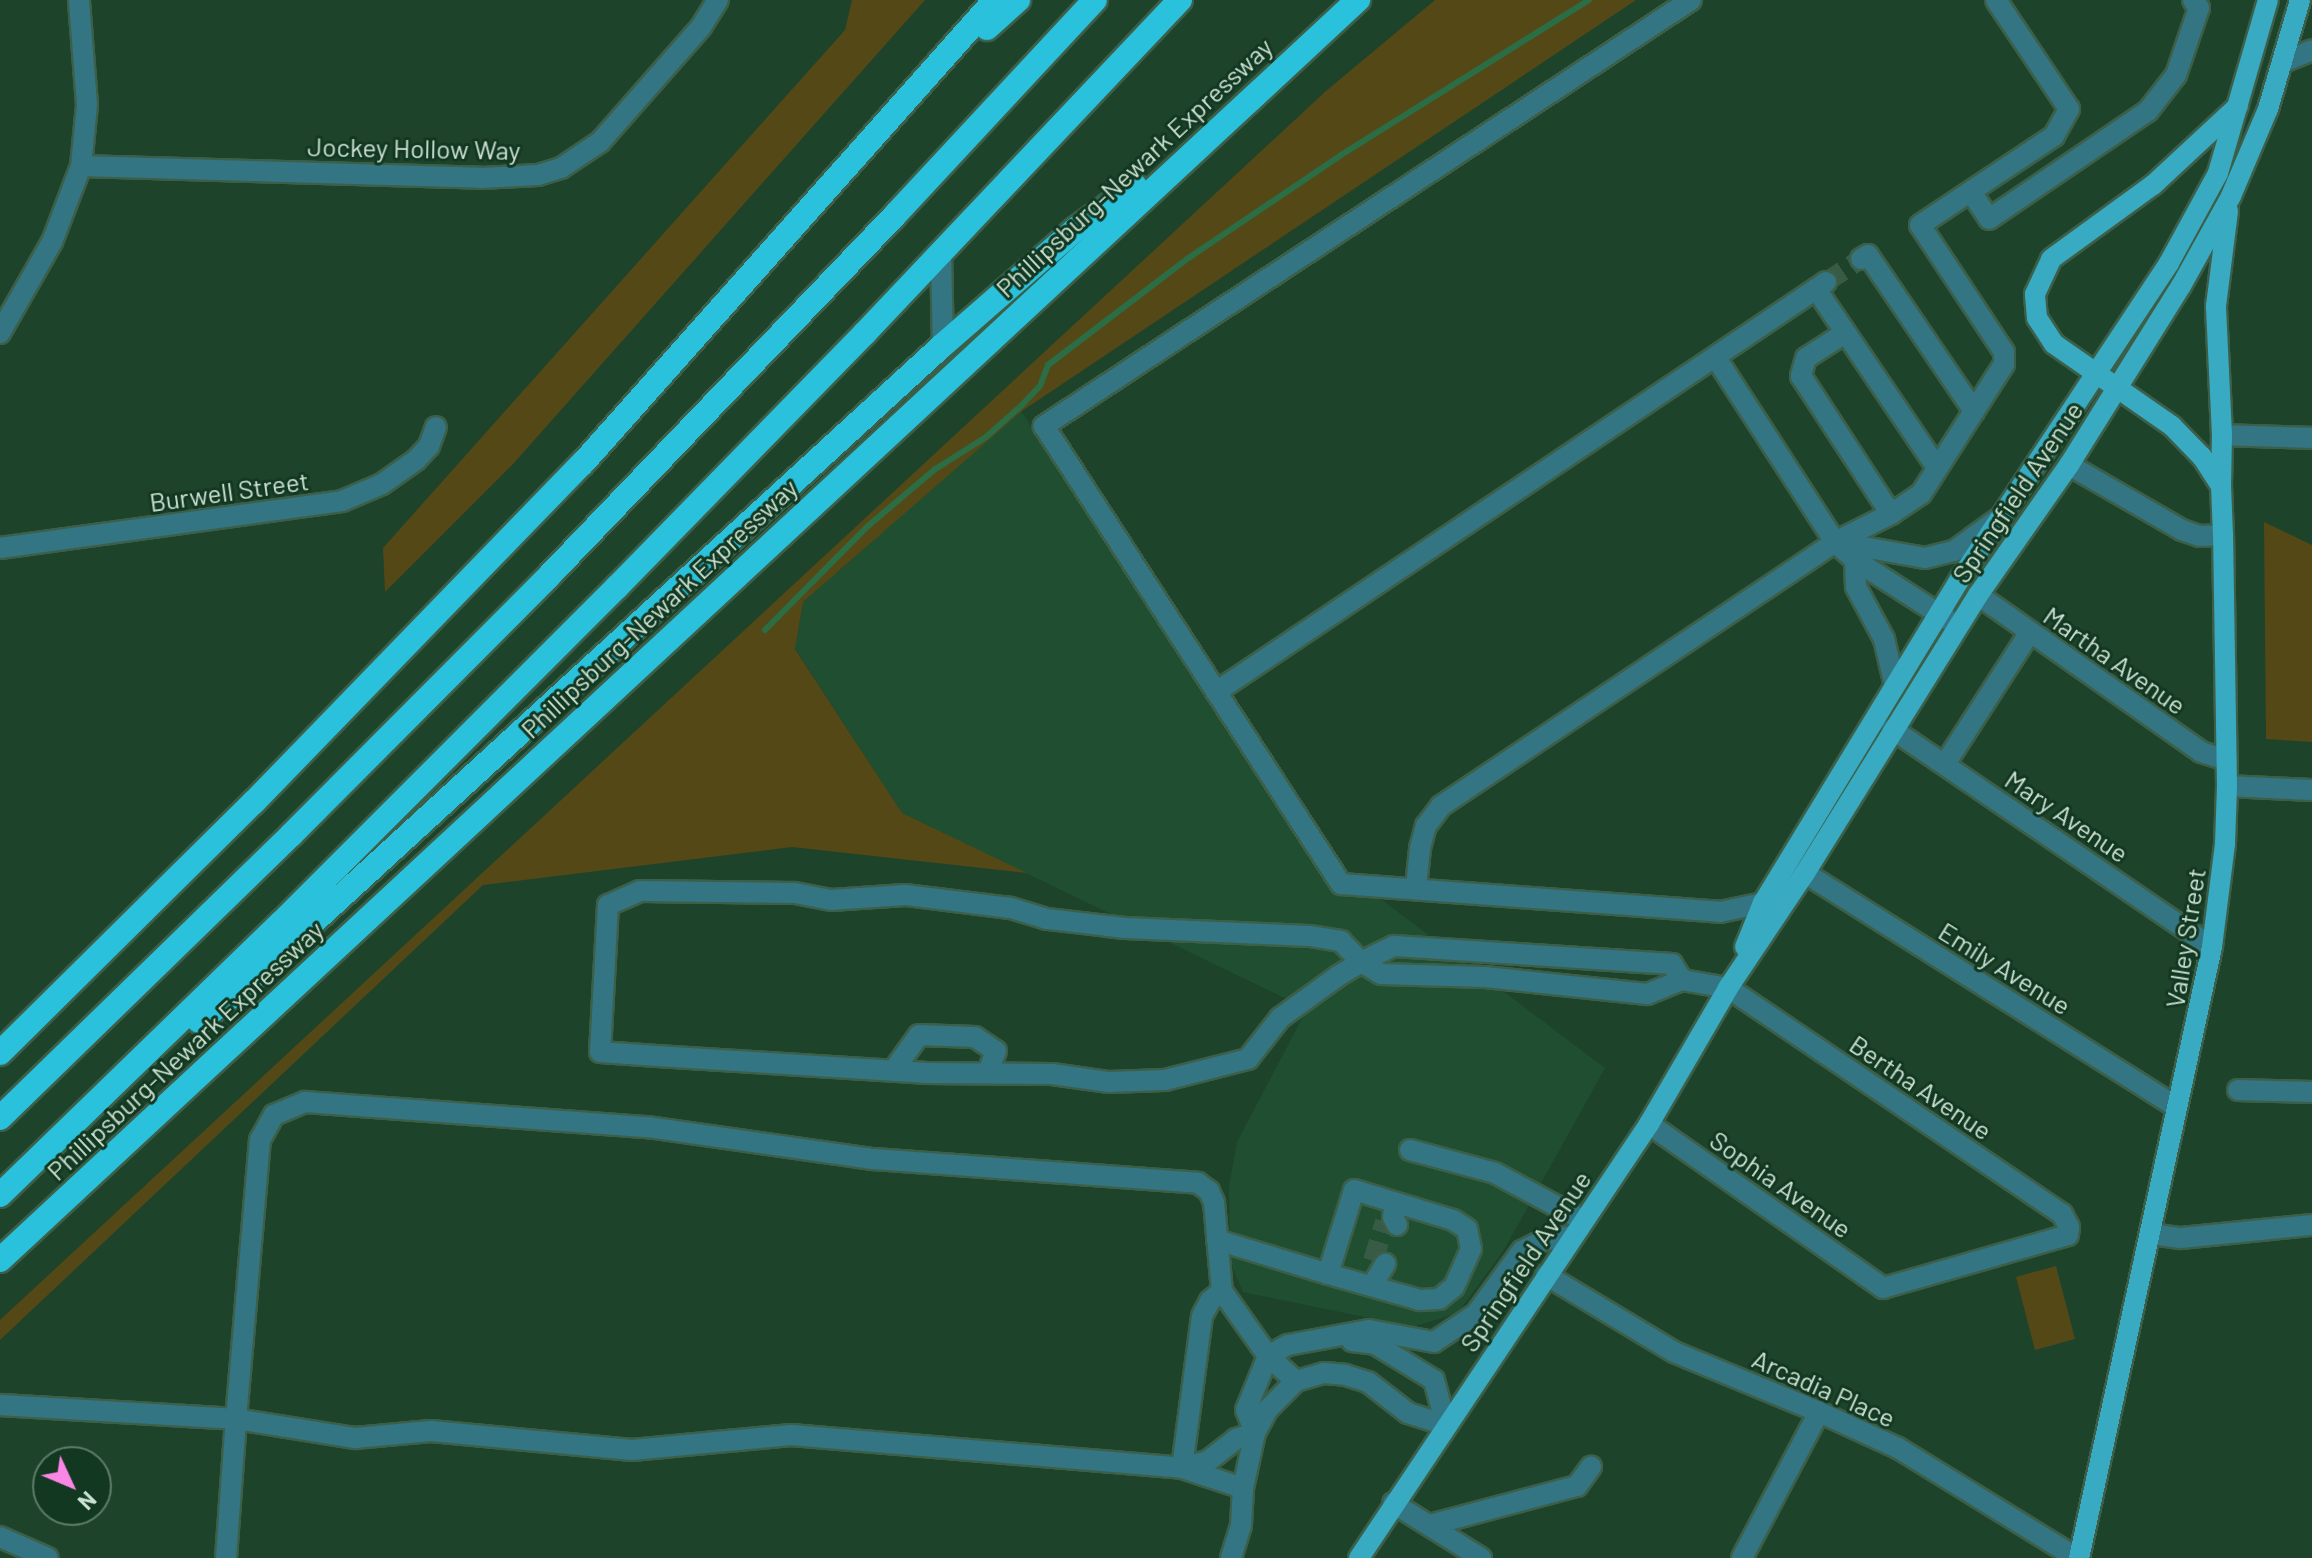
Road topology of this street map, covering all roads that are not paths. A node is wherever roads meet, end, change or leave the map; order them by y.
1 (79, 0) edge
2 (718, 0) edge
3 (995, 0) edge
4 (1018, 0) edge
5 (1095, 0) edge
6 (1180, 0) edge
7 (1358, 0) edge
8 (1691, 0) edge
9 (1996, 0) edge
10 (2193, 0) edge
11 (2268, 0) edge
12 (2300, 0) edge
13 (2312, 50) edge
14 (2283, 62) junction
15 (2238, 106) junction
16 (897, 112) junction
17 (1223, 122) junction
18 (81, 166) junction
19 (1971, 192) junction
20 (2231, 196) junction
21 (941, 252) junction
22 (1861, 259) dead end
23 (0, 333) edge
24 (1845, 333) junction
25 (943, 345) junction
26 (1716, 358) junction
27 (2094, 372) junction
28 (2117, 388) junction
29 (1974, 411) junction
30 (436, 427) dead end
31 (2222, 435) junction
32 (2312, 438) edge
33 (2069, 465) junction
34 (1937, 468) junction
35 (2221, 486) junction
36 (1891, 514) junction
37 (2000, 517) junction
38 (2223, 535) junction
39 (1835, 542) junction
40 (0, 548) edge
41 (1855, 560) junction
42 (1978, 595) junction
43 (1940, 613) junction
44 (1958, 626) junction
45 (2030, 632) junction
46 (1895, 686) junction
47 (1216, 692) junction
48 (1892, 729) junction
49 (2227, 760) junction
50 (1945, 764) junction
51 (2227, 786) junction
52 (2312, 790) edge
53 (1805, 873) junction
54 (1416, 887) junction
55 (1763, 903) junction
56 (2212, 947) junction
57 (1361, 962) junction
58 (1682, 980) junction
59 (1728, 988) junction
60 (0, 1053) edge
61 (893, 1071) junction
62 (988, 1072) junction
63 (117, 1083) junction
64 (2238, 1090) dead end
65 (2312, 1092) edge
66 (2177, 1107) junction
67 (0, 1118) edge
68 (1649, 1124) junction
69 (1410, 1150) dead end
70 (0, 1195) edge
71 (2312, 1225) edge
72 (1579, 1228) junction
73 (2151, 1234) junction
74 (1217, 1240) junction
75 (0, 1260) edge
76 (1328, 1274) junction
77 (1546, 1275) junction
78 (1883, 1288) joint
79 (1222, 1291) junction
80 (1329, 1338) junction
81 (1268, 1356) junction
82 (1296, 1381) junction
83 (0, 1405) edge
84 (1819, 1412) junction
85 (236, 1419) junction
86 (1446, 1425) junction
87 (1255, 1433) junction
88 (1591, 1467) dead end
89 (1182, 1468) junction
90 (1243, 1488) junction
91 (1393, 1503) junction
92 (1430, 1525) junction
93 (0, 1537) edge
94 (1747, 1556) edge
95 (48, 1558) edge
96 (226, 1558) edge
97 (1231, 1558) edge
98 (1359, 1558) edge
99 (1481, 1558) edge
100 (2078, 1558) edge

1 - 18 street
2 - 18 street, Jockey Hollow Way
3 - 16 highway
4 - 16 highway
5 - 67 highway
6 - 21 highway, Phillipsburg-Newark Expressway
7 - 17 highway, Phillipsburg-Newark Expressway
8 - 47 street
9 - 19 street
10 - 19 street
11 - 15 main road, Springfield Avenue
12 - 14 main road, Springfield Avenue
13 - 14 street
14 - 20 main road, Springfield Avenue
15 - 27 main road, Springfield Avenue
15 - 27 main road
16 - 60 highway
17 - 25 highway
17 - 75 highway, Phillipsburg-Newark Expressway
18 - 23 street
19 - 29 street
20 - 28 main road, Springfield Avenue
20 - 31 main road, Valley Street
21 - 25 street
21 - 63 highway, Phillipsburg-Newark Expressway
22 - 29 street
24 - 26 street
24 - 34 street
24 - 36 street
25 - 63 highway
26 - 39 street
26 - 47 street
27 - 28 main road
27 - 37 main road, Springfield Avenue
28 - 33 main road, Springfield Avenue
28 - 35 main road
29 - 34 street
30 - 40 street, Burwell Street
31 - 32 street
31 - 35 main road, Valley Street
33 - 38 street
33 - 42 main road, Springfield Avenue
34 - 36 street
35 - 38 main road, Valley Street
36 - 39 street
37 - 39 street
37 - 43 main road, Springfield Avenue
38 - 49 main road, Valley Street
39 - 41 street
39 - 54 street
41 - 43 street
41 - 46 street
42 - 44 main road, Springfield Avenue
42 - 45 street, Martha Avenue
43 - 44 street
43 - 46 main road, Springfield Avenue
44 - 48 main road, Springfield Avenue
45 - 49 street, Martha Avenue
45 - 50 street
46 - 55 main road, Springfield Avenue
47 - 54 street
48 - 50 street, Mary Avenue
48 - 53 main road, Springfield Avenue
49 - 51 main road, Valley Street
50 - 56 street, Mary Avenue
51 - 52 street
51 - 56 main road, Valley Street
53 - 59 main road, Springfield Avenue
53 - 66 street, Emily Avenue
54 - 55 street
55 - 59 main road, Springfield Avenue
56 - 66 main road, Valley Street
57 - 58 street
57 - 58 street
57 - 61 street
57 - 62 street
58 - 59 street
59 - 68 main road, Springfield Avenue
59 - 78 street, Bertha Avenue
61 - 62 street
61 - 62 street
63 - 70 highway
64 - 65 street
66 - 73 main road, Valley Street
68 - 72 main road, Springfield Avenue
68 - 78 street, Sophia Avenue
69 - 72 street
71 - 73 street
72 - 77 main road, Springfield Avenue
72 - 80 street
73 - 100 main road, Valley Street
74 - 76 street
74 - 79 street
74 - 85 street
76 - 76 street
77 - 84 street, Arcadia Place
77 - 86 main road, Springfield Avenue
79 - 81 street
79 - 89 street
80 - 81 street
80 - 86 street
81 - 82 street
81 - 87 street
82 - 86 street
82 - 87 street
83 - 85 street
84 - 94 street
84 - 100 street, Arcadia Place
85 - 89 street
85 - 96 street
86 - 91 main road, Springfield Avenue
87 - 89 street
87 - 90 street
88 - 92 street
89 - 90 street
90 - 97 street
91 - 92 street
91 - 98 main road, Springfield Avenue
92 - 99 street
93 - 95 street

